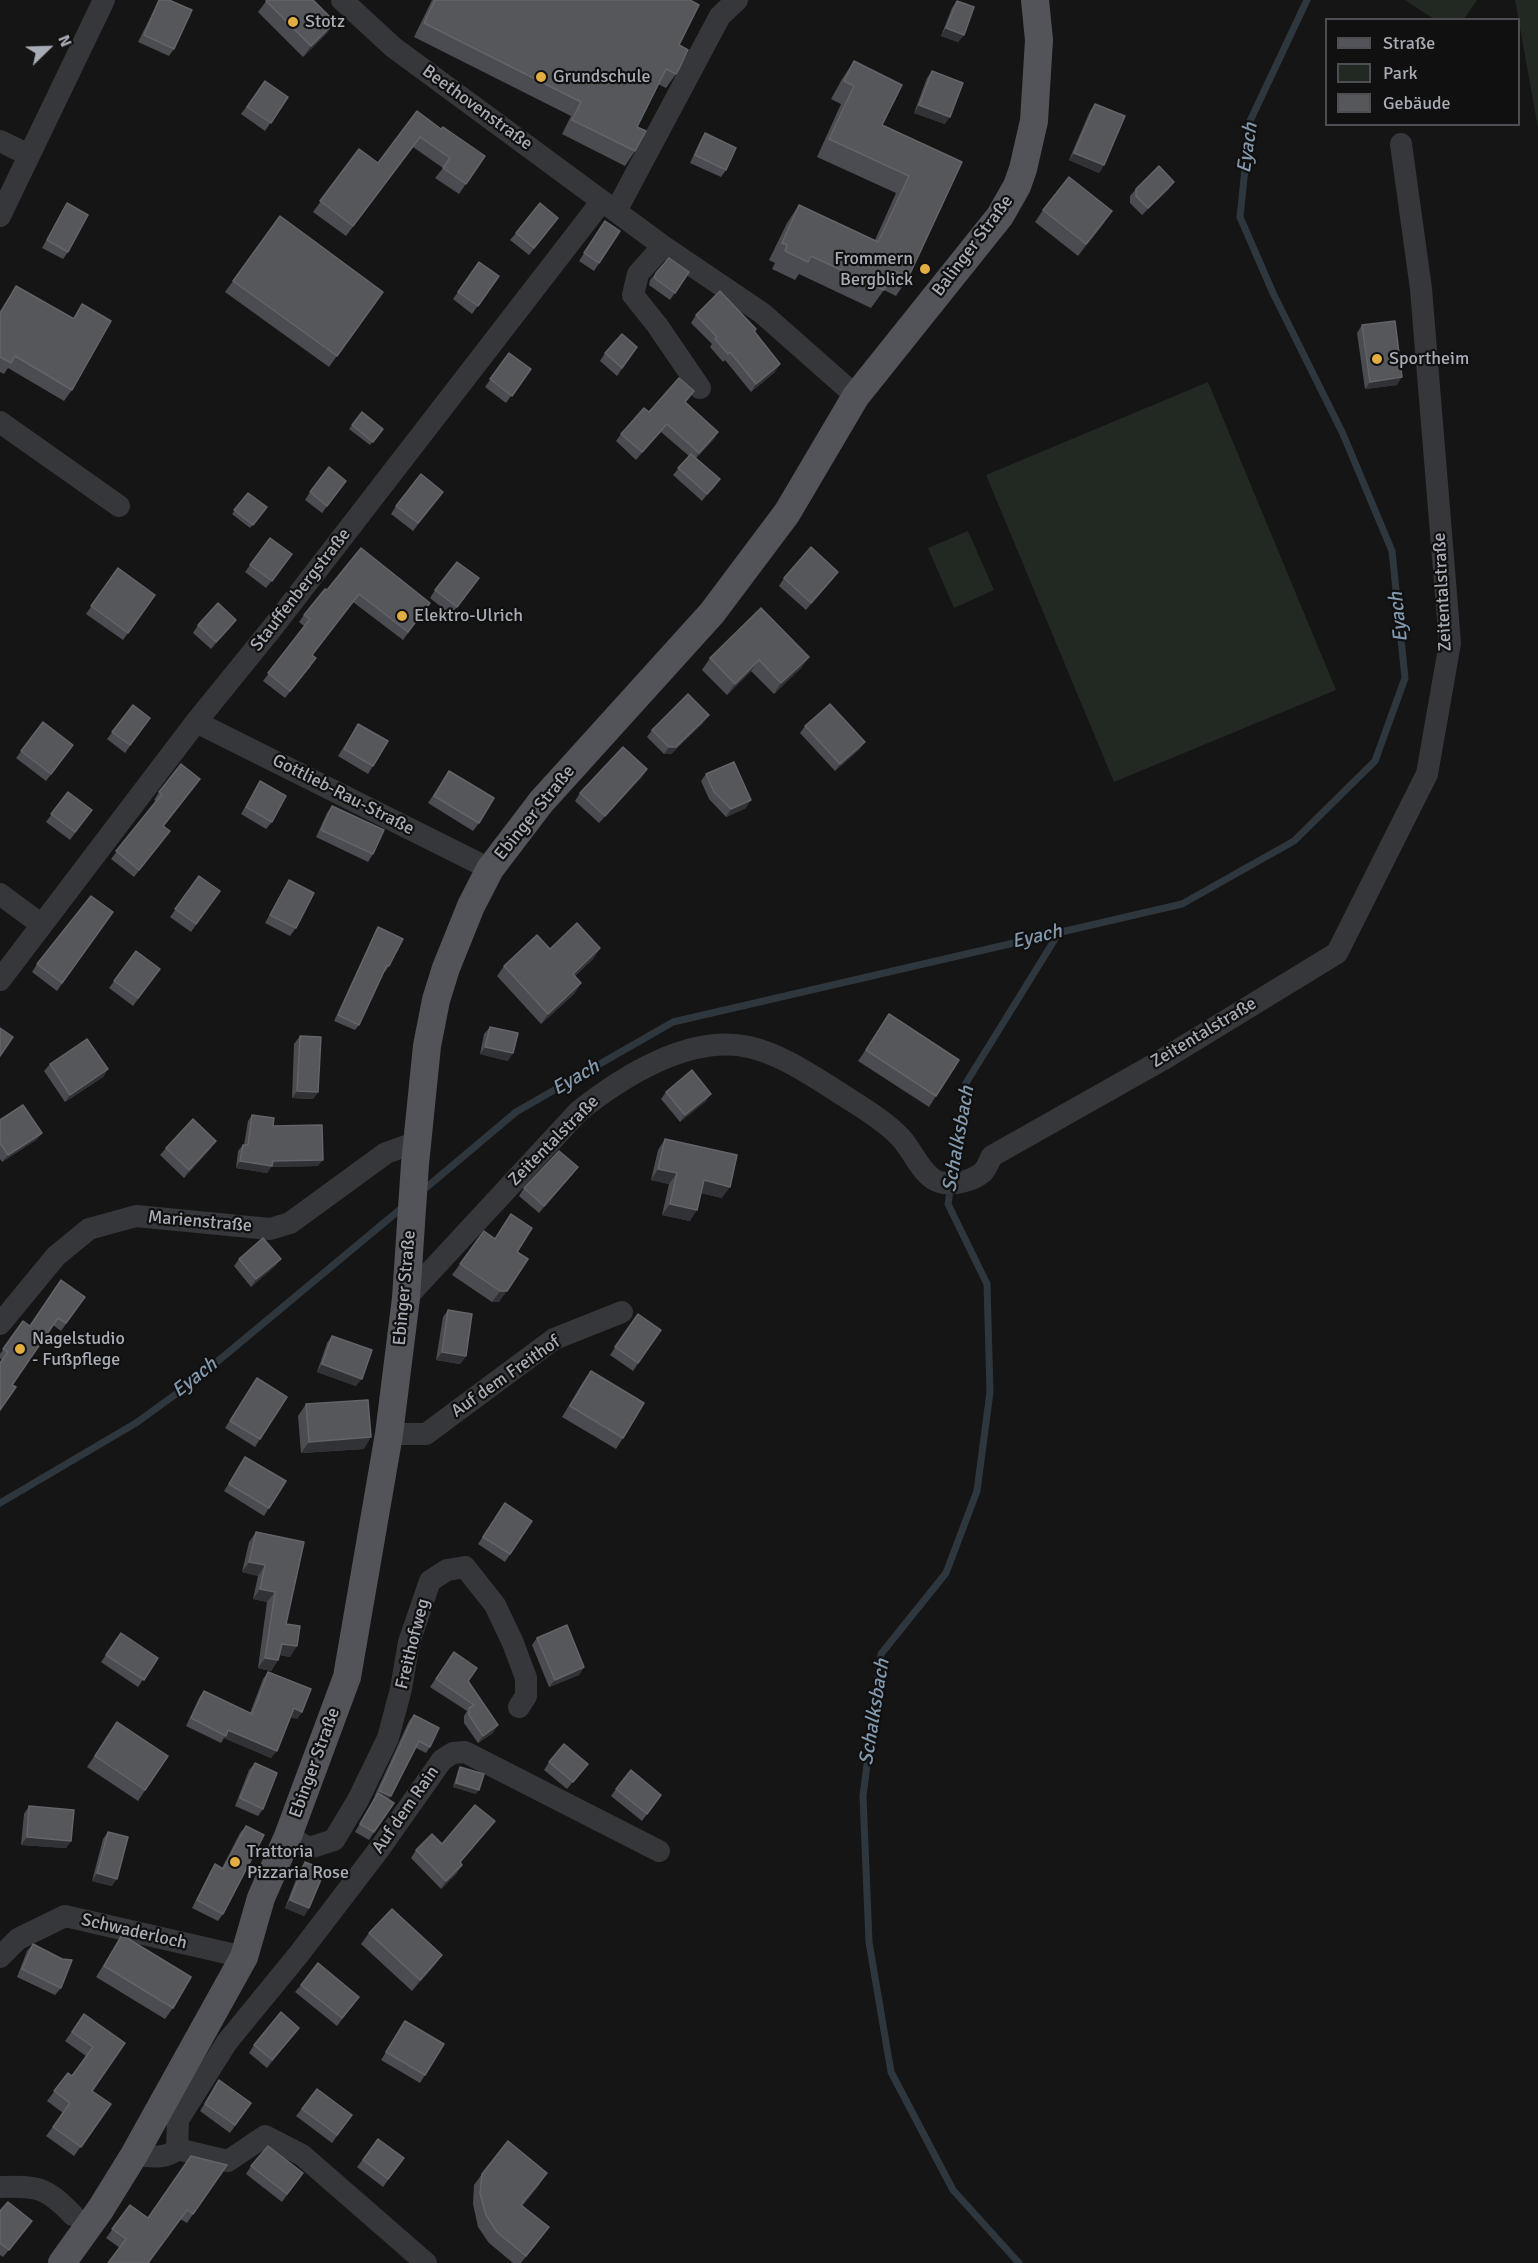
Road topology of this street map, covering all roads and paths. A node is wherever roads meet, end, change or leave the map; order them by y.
1 (104, 0) edge
2 (342, 0) edge
3 (736, 0) edge
4 (1035, 0) edge
5 (0, 141) edge
6 (1401, 144) dead end
7 (29, 155) junction
8 (609, 206) junction
9 (0, 216) edge
10 (663, 246) junction
11 (700, 388) dead end
12 (856, 396) junction
13 (0, 422) edge
14 (119, 506) dead end
15 (196, 722) junction
16 (490, 869) junction
17 (0, 894) edge
18 (42, 925) junction
19 (0, 980) edge
20 (416, 1153) junction
21 (406, 1298) junction
22 (622, 1311) dead end
23 (0, 1324) edge
24 (389, 1434) junction
25 (519, 1707) dead end
26 (288, 1836) junction
27 (659, 1851) dead end
28 (9, 1936) edge
29 (0, 1957) edge
30 (244, 1957) junction
31 (177, 2149) junction
32 (134, 2155) junction
33 (0, 2187) edge
34 (86, 2213) junction
35 (67, 2256) edge
36 (426, 2263) edge

1 - 7 street
2 - 8 street, Beethovenstraße
3 - 8 street
4 - 12 main road, Balinger Straße
5 - 7 street
6 - 21 street, Zeitentalstraße
7 - 9 street
8 - 10 street, Beethovenstraße
8 - 15 street, Stauffenbergstraße
10 - 11 street
10 - 12 street, Beethovenstraße
12 - 16 main road, Ebinger Straße
13 - 14 street
15 - 16 street, Gottlieb-Rau-Straße
15 - 18 street, Stauffenbergstraße
16 - 20 main road, Ebinger Straße
17 - 18 street
18 - 19 street, Stauffenbergstraße
20 - 21 main road, Ebinger Straße
20 - 23 street, Marienstraße
21 - 24 main road, Ebinger Straße
22 - 24 street, Auf dem Freithof
24 - 26 main road, Ebinger Straße
25 - 26 street, Freithofweg
26 - 30 main road, Ebinger Straße
27 - 31 street, Auf dem Rain
28 - 29 street, Schwaderloch
28 - 30 street, Schwaderloch
30 - 32 main road, Ebinger Straße
31 - 32 street
31 - 36 street
32 - 34 main road, Ebinger Straße
33 - 34 street
34 - 35 main road, Ebinger Straße

